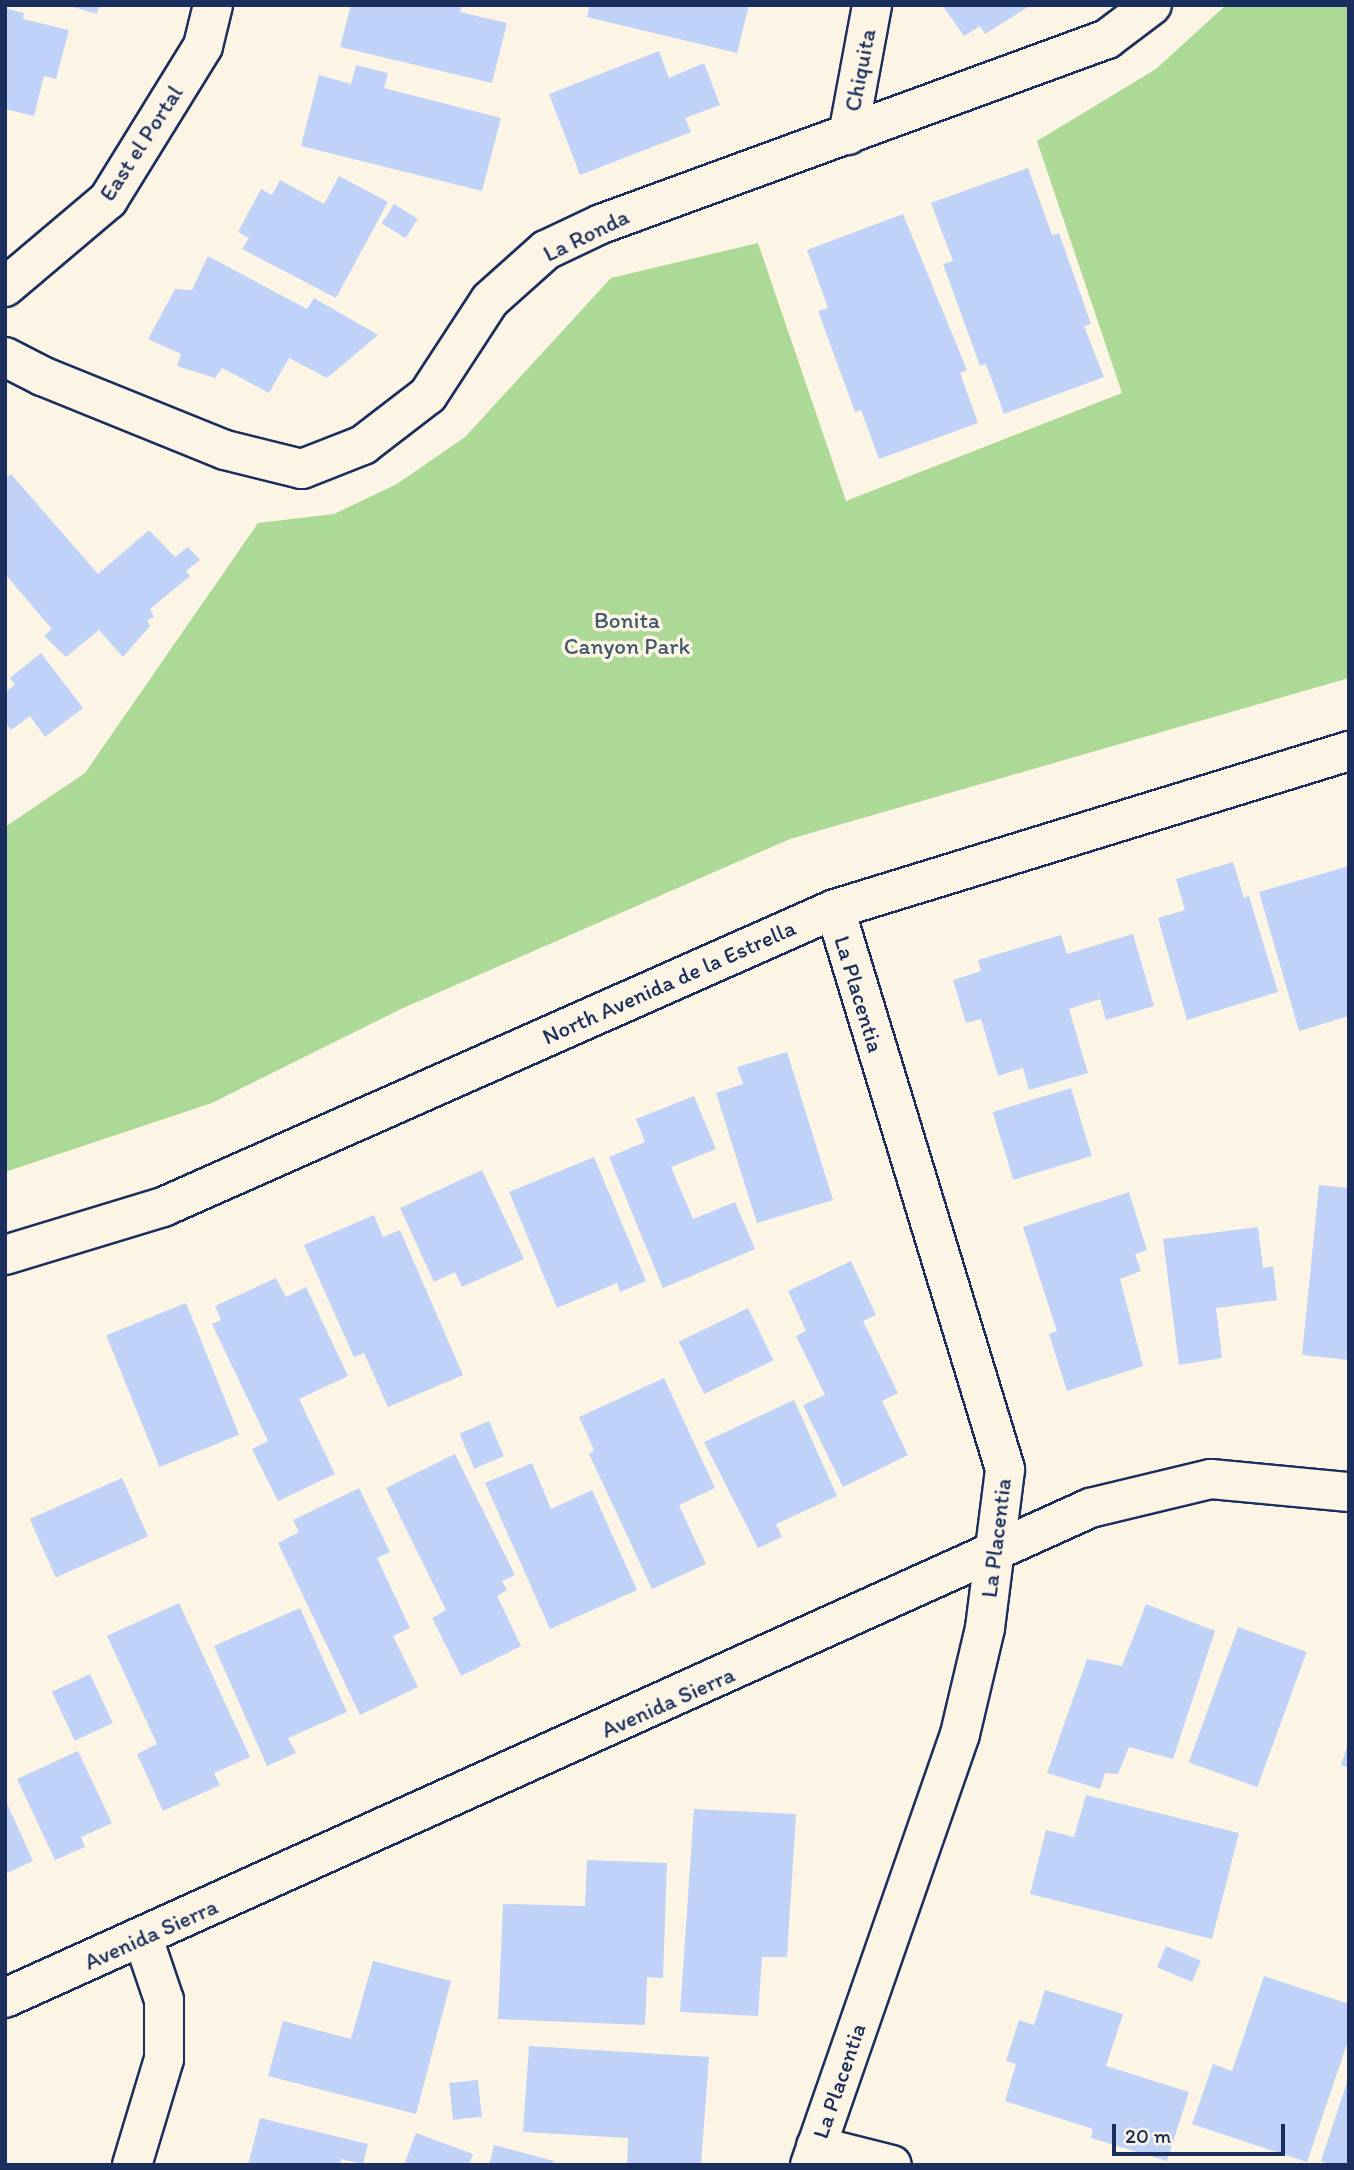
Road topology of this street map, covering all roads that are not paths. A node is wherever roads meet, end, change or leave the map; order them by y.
1 (214, 5) edge
2 (872, 5) edge
3 (1152, 5) edge
4 (848, 135) junction
5 (5, 287) edge
6 (5, 357) edge
7 (1349, 751) edge
8 (835, 909) junction
9 (5, 1255) edge
10 (1349, 1492) edge
11 (997, 1554) junction
12 (143, 1938) junction
13 (5, 1998) edge
14 (813, 2155) edge
15 (132, 2165) edge
16 (892, 2165) edge

1 - 5 street, East el Portal
2 - 4 street, Chiquita
3 - 4 street, La Ronda
4 - 6 street, La Ronda
7 - 8 street, North Avenida de la Estrella
8 - 9 street, North Avenida de la Estrella
8 - 11 street, La Placentia
10 - 11 street, Avenida Sierra
11 - 12 street, Avenida Sierra
11 - 14 street, La Placentia
12 - 13 street, Avenida Sierra
12 - 15 street
14 - 16 street

